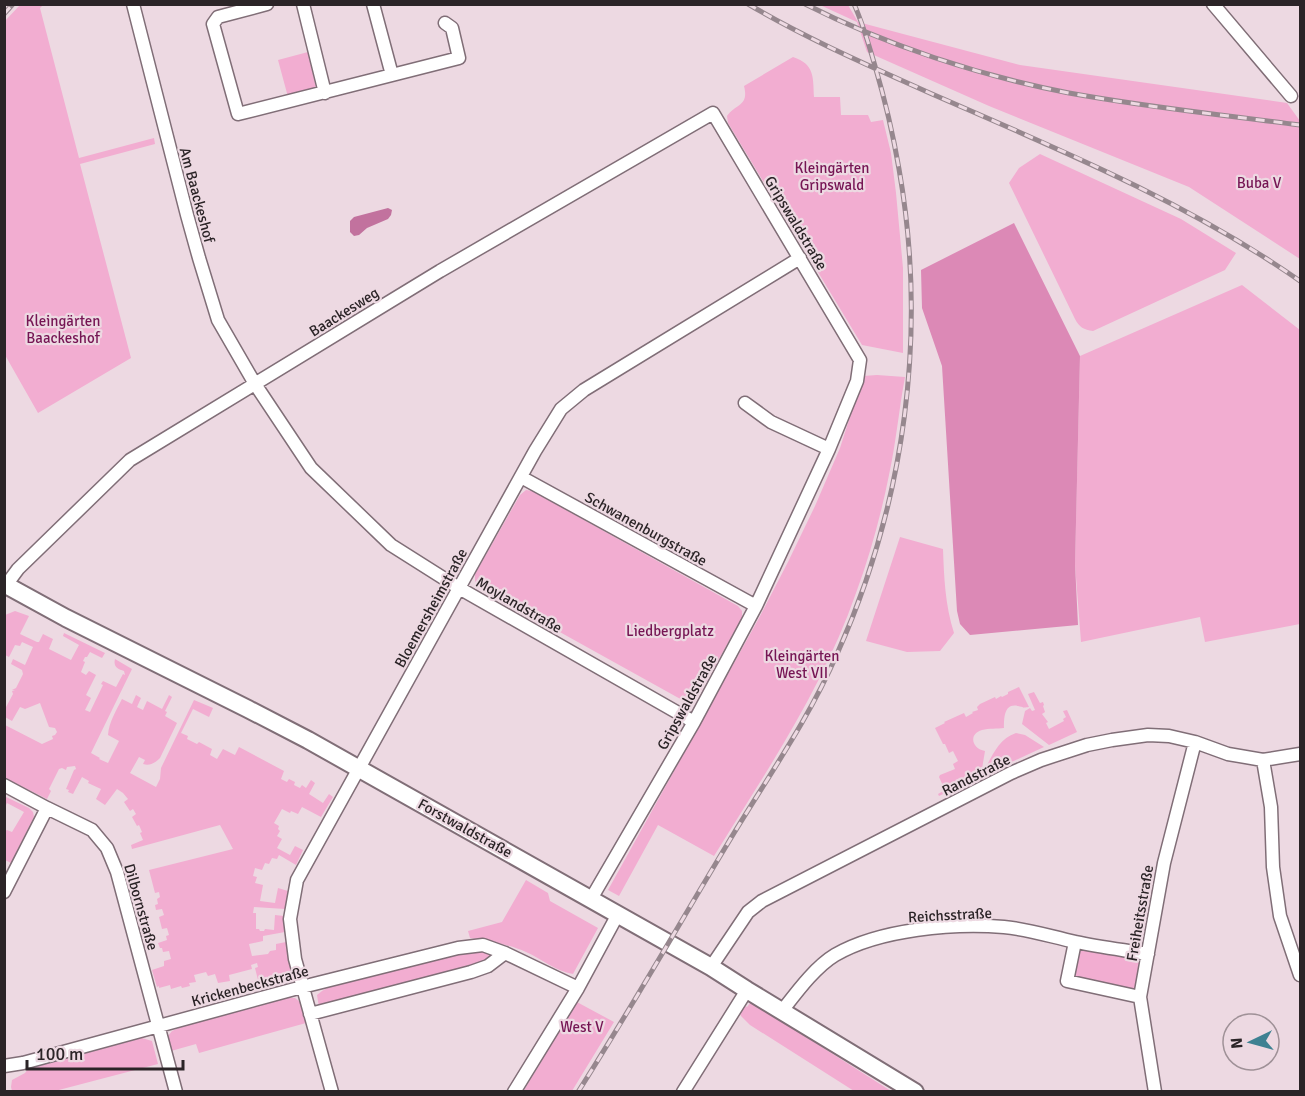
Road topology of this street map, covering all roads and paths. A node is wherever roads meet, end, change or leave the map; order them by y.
1 (133, 4) edge
2 (267, 4) edge
3 (303, 4) edge
4 (373, 4) edge
5 (1213, 4) edge
6 (445, 23) dead end
7 (392, 75) junction
8 (325, 93) junction
9 (1291, 96) dead end
10 (713, 112) joint
11 (800, 258) junction
12 (255, 384) junction
13 (746, 403) dead end
14 (829, 448) junction
15 (521, 477) junction
16 (5, 586) edge
17 (459, 588) junction
18 (756, 606) junction
19 (694, 722) junction
20 (1195, 742) junction
21 (1300, 754) edge
22 (1263, 760) junction
23 (358, 769) junction
24 (4, 785) edge
25 (47, 808) junction
26 (4, 892) edge
27 (591, 898) junction
28 (618, 914) junction
29 (1075, 942) junction
30 (505, 952) junction
31 (1148, 954) junction
32 (711, 967) junction
33 (1300, 975) edge
34 (302, 987) junction
35 (578, 988) junction
36 (747, 990) junction
37 (1140, 997) junction
38 (782, 1011) junction
39 (310, 1014) junction
40 (158, 1026) junction
41 (4, 1066) edge
42 (176, 1092) edge
43 (332, 1092) edge
44 (514, 1092) edge
45 (683, 1092) edge
46 (915, 1092) edge
47 (1155, 1092) edge

1 - 12 street, Am Baackeshof
2 - 8 street
3 - 8 street
4 - 7 street
5 - 9 street
6 - 7 street
7 - 8 street
10 - 11 street, Gripswaldstraße
10 - 12 street, Baackesweg
11 - 14 street, Gripswaldstraße
11 - 15 street, Bloemersheimstraße
12 - 16 street, Baackesweg
12 - 17 street, Moylandstraße
13 - 14 street
14 - 18 street, Gripswaldstraße
15 - 17 street, Bloemersheimstraße
15 - 18 street, Schwanenburgstraße
16 - 23 street, Forstwaldstraße
17 - 19 street, Moylandstraße
17 - 23 street, Bloemersheimstraße
18 - 19 street, Gripswaldstraße
19 - 27 street, Gripswaldstraße
20 - 22 street, Randstraße
20 - 31 street, Freiheitsstraße
20 - 32 street, Randstraße
21 - 22 street, Randstraße
22 - 33 street
23 - 27 street, Forstwaldstraße
23 - 34 street, Bloemersheimstraße
24 - 25 street, Dilbornstraße
25 - 26 street
25 - 40 street, Dilbornstraße
27 - 28 street, Forstwaldstraße
28 - 32 street, Forstwaldstraße
28 - 35 street
29 - 31 street, Reichsstraße
29 - 37 street
29 - 38 street, Reichsstraße
30 - 34 street, Krickenbeckstraße
30 - 35 street, Krickenbeckstraße
30 - 39 street
31 - 37 street, Freiheitsstraße
32 - 36 street, Forstwaldstraße
34 - 39 street, Bloemersheimstraße
34 - 40 street, Krickenbeckstraße
35 - 44 street
36 - 38 street, Forstwaldstraße
36 - 45 street
37 - 47 street, Freiheitsstraße
38 - 46 street, Forstwaldstraße
39 - 43 street, Bloemersheimstraße
40 - 41 street, Krickenbeckstraße
40 - 42 street, Dilbornstraße

